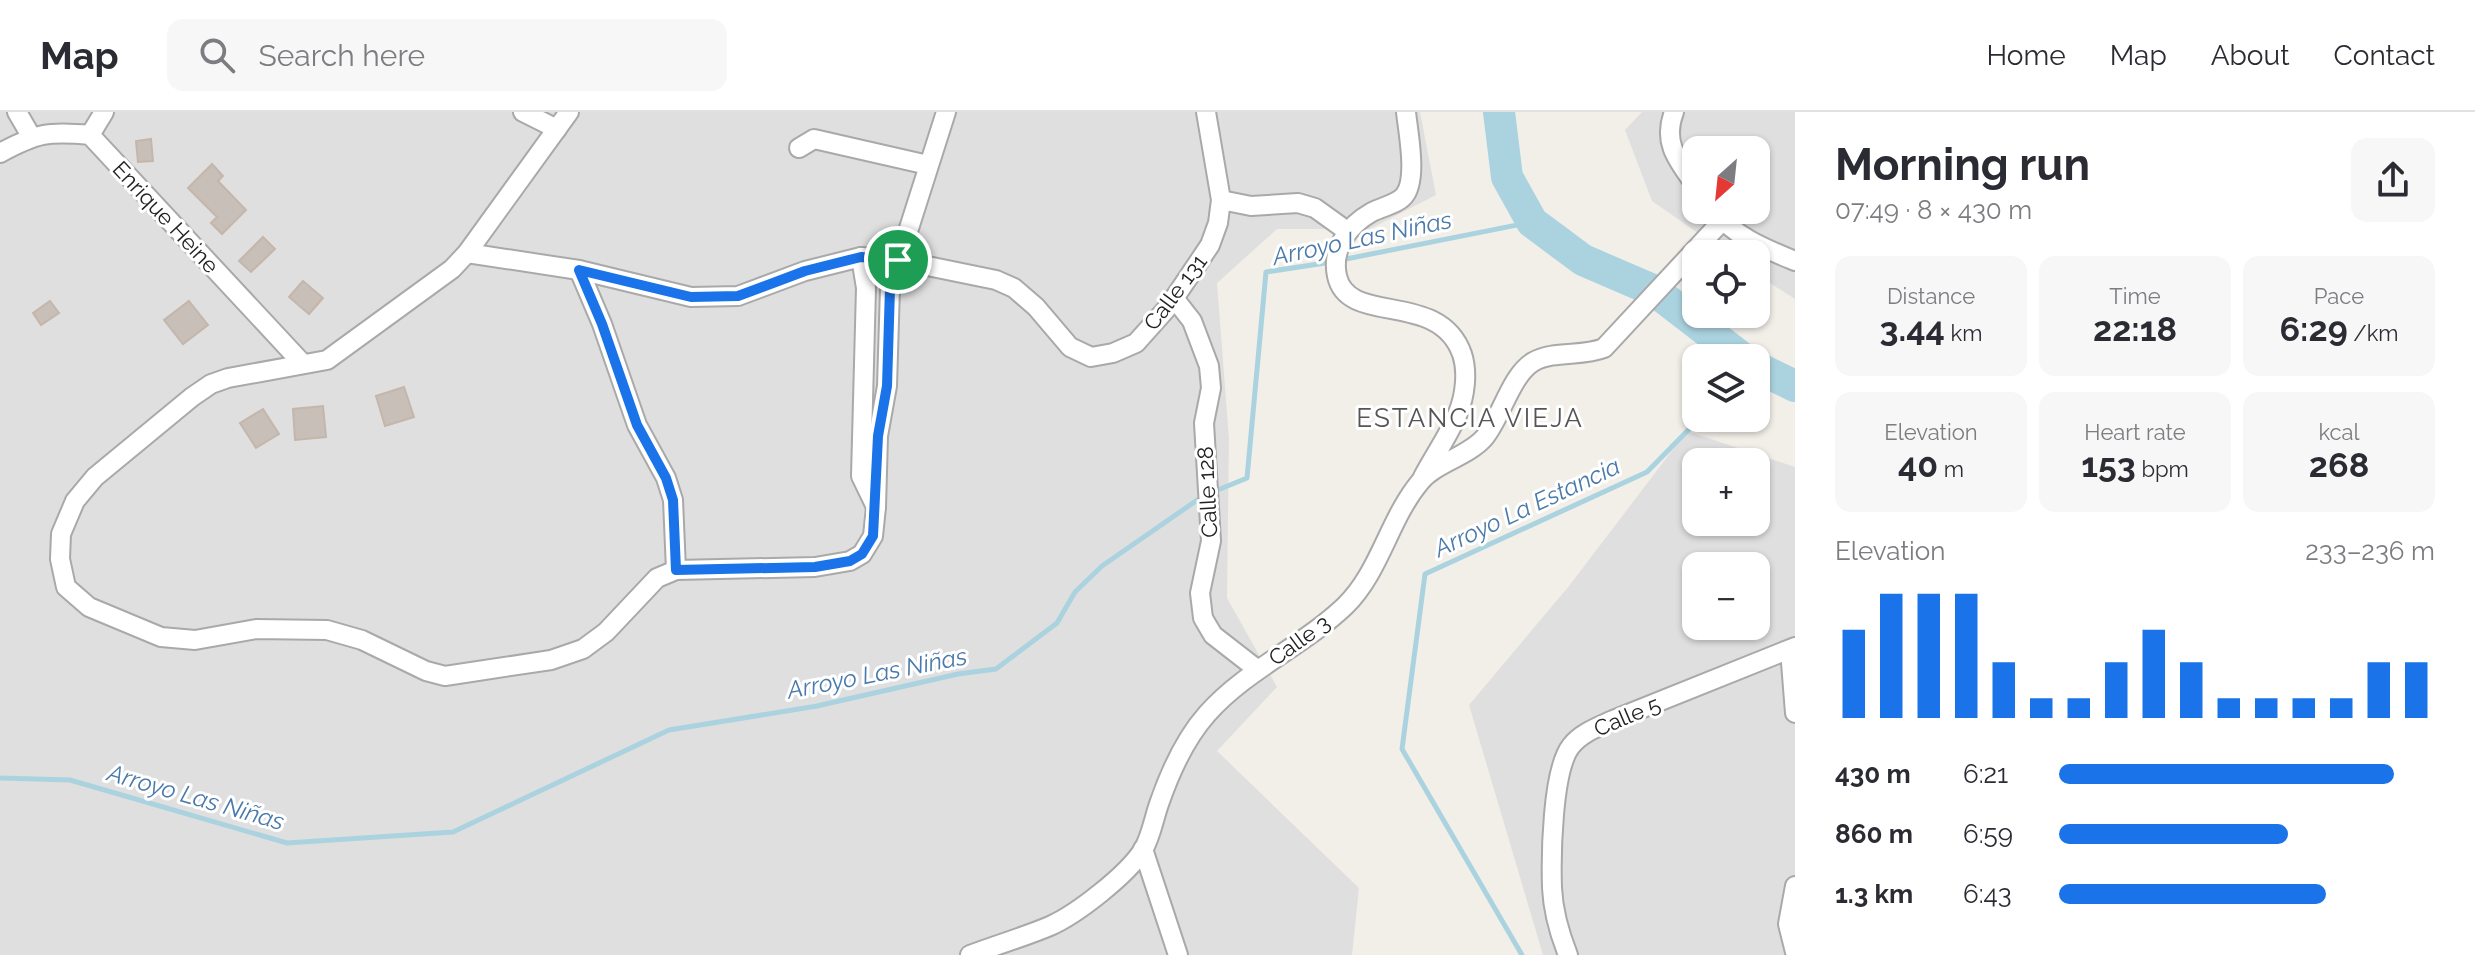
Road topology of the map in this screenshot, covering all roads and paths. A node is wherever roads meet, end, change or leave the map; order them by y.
1 (17, 112) edge
2 (104, 112) edge
3 (523, 112) edge
4 (569, 112) edge
5 (946, 112) edge
6 (1206, 112) edge
7 (1406, 112) edge
8 (1674, 112) edge
9 (557, 129) junction
10 (90, 135) junction
11 (31, 136) junction
12 (799, 148) dead end
13 (0, 153) edge
14 (928, 165) junction
15 (1682, 167) edge
16 (1221, 200) junction
17 (1711, 224) edge
18 (1729, 224) edge
19 (1347, 231) junction
20 (467, 253) junction
21 (861, 257) junction
22 (898, 260) junction
23 (1795, 261) edge
24 (579, 270) junction
25 (1174, 298) junction
26 (303, 364) junction
27 (1421, 479) junction
28 (876, 507) junction
29 (676, 570) junction
30 (1792, 649) edge
31 (1258, 670) junction
32 (1795, 713) edge
33 (1143, 849) junction
34 (1795, 886) edge
35 (1795, 952) edge
36 (970, 955) edge
37 (1178, 955) edge
38 (1568, 955) edge

1 - 11 street
2 - 10 street
3 - 9 street
4 - 9 street
5 - 14 street
6 - 16 street
7 - 19 street
8 - 15 street
9 - 20 street
10 - 11 street
10 - 26 street, Enrique Heine
11 - 13 street
12 - 14 street
14 - 22 street
16 - 19 street
16 - 25 street, Calle 131
17 - 27 street, Calle 3
18 - 23 street
19 - 27 street
20 - 24 street, Calle 131
20 - 26 street
21 - 22 street, Calle 131
21 - 24 street, Calle 131
21 - 28 street
22 - 25 street, Calle 131
22 - 28 street
24 - 29 street
25 - 31 street, Calle 128
26 - 29 street
27 - 31 street, Calle 3
28 - 29 street
30 - 32 street
30 - 38 street, Calle 5
31 - 33 street, Calle 3
33 - 36 street, Calle 3
33 - 37 street
34 - 35 street

